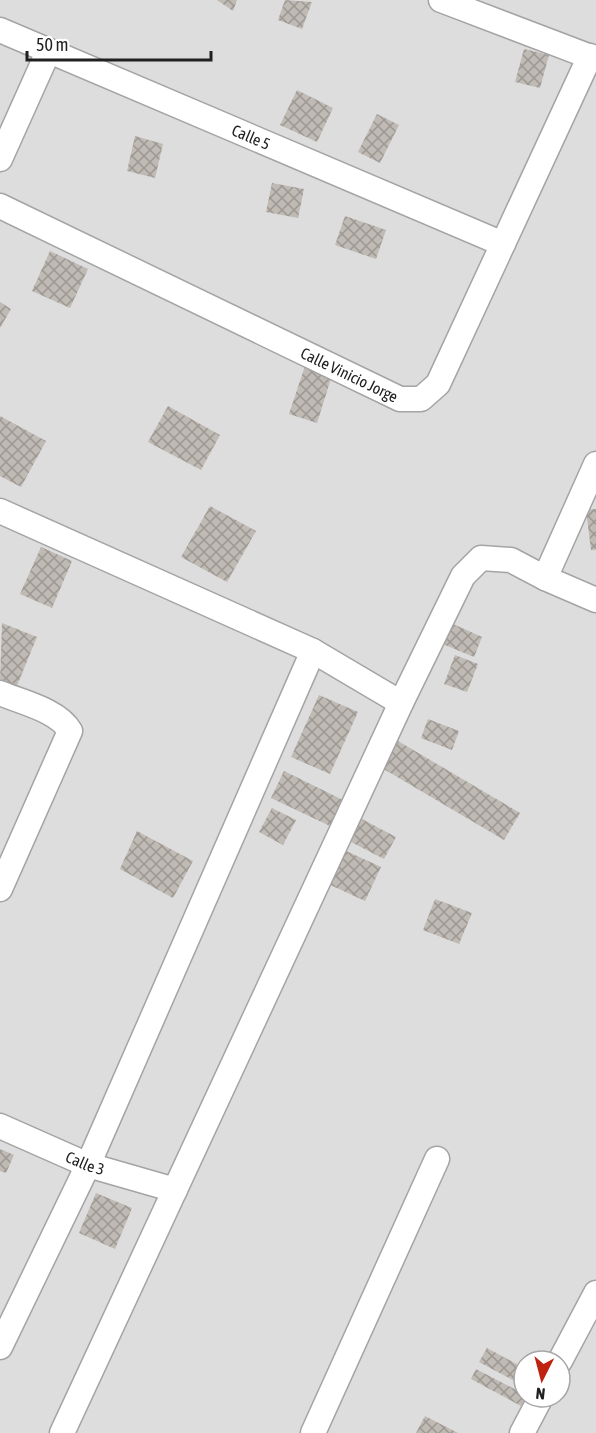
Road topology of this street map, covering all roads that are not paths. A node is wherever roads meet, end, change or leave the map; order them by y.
1 (441, 0) edge
2 (0, 30) edge
3 (48, 52) junction
4 (593, 57) edge
5 (0, 159) edge
6 (0, 206) edge
7 (502, 244) junction
8 (596, 464) edge
9 (0, 511) edge
10 (544, 578) junction
11 (596, 600) edge
12 (313, 651) junction
13 (0, 693) edge
14 (401, 703) junction
15 (0, 889) edge
16 (0, 1126) edge
17 (437, 1159) dead end
18 (88, 1165) junction
19 (175, 1190) junction
20 (596, 1293) edge
21 (0, 1347) edge
22 (566, 1349) edge
23 (535, 1409) edge
24 (62, 1433) edge
25 (313, 1433) edge
26 (522, 1433) edge

1 - 4 street
2 - 3 street, Calle 5
3 - 5 street
3 - 7 street, Calle 5
4 - 7 street, Calle Vinicio Jorge
6 - 7 street, Calle Vinicio Jorge
8 - 10 street
9 - 12 street
10 - 11 street
10 - 14 street
12 - 14 street
12 - 18 street
13 - 15 street
14 - 19 street
16 - 18 street, Calle 3
17 - 25 street
18 - 19 street, Calle 3
18 - 21 street
19 - 24 street
20 - 22 street
23 - 26 street

